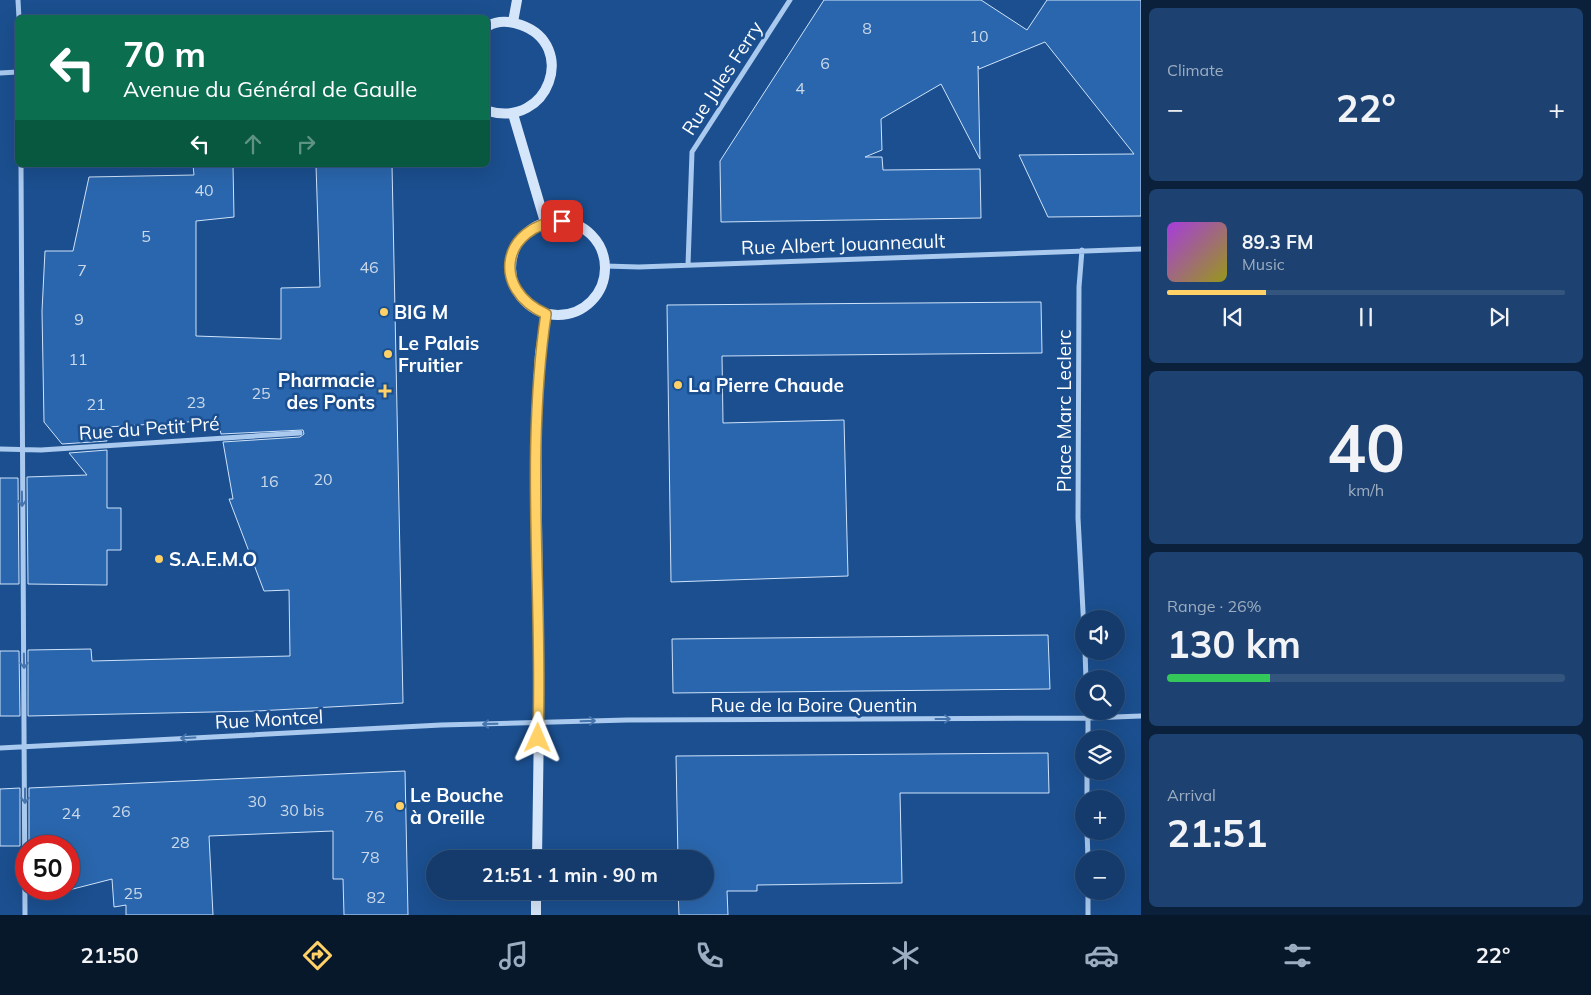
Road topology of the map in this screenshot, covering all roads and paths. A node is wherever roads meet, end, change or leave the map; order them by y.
1 (18, 0) edge
2 (517, 0) edge
3 (790, 0) edge
4 (19, 15) edge
5 (513, 22) junction
6 (490, 25) edge
7 (15, 72) edge
8 (0, 73) edge
9 (490, 112) edge
10 (513, 114) junction
11 (21, 167) edge
12 (546, 222) junction
13 (1141, 249) edge
14 (1082, 250) junction
15 (688, 265) junction
16 (605, 266) junction
17 (546, 314) junction
18 (300, 433) dead end
19 (0, 448) edge
20 (22, 450) junction
21 (1083, 610) edge
22 (1141, 716) edge
23 (1125, 717) edge
24 (1075, 718) edge
25 (539, 723) junction
26 (25, 747) junction
27 (0, 748) edge
28 (536, 850) edge
29 (536, 900) edge
30 (1088, 900) edge
31 (25, 915) edge
32 (536, 915) edge
33 (1088, 915) edge

1 - 4 street
2 - 5 main road
3 - 15 street, Rue Jules Ferry
5 - 6 main road
5 - 10 main road
7 - 8 street
9 - 10 main road
10 - 12 main road
11 - 20 street
12 - 16 main road
12 - 17 main road
13 - 14 street
14 - 15 street, Rue Albert Jouanneault
14 - 21 street, Place Marc Leclerc
15 - 16 street, Rue Albert Jouanneault
16 - 17 main road
17 - 25 main road
18 - 20 street, Rue du Petit Pré
19 - 20 street, Rue du Petit Pré
20 -> 26 street
22 - 23 street
25 -> 24 street, Rue de la Boire Quentin
25 -> 26 street, Rue Montcel
25 - 28 main road
26 - 27 street, Rue Montcel
26 -> 31 street
29 - 32 main road
30 - 33 street

